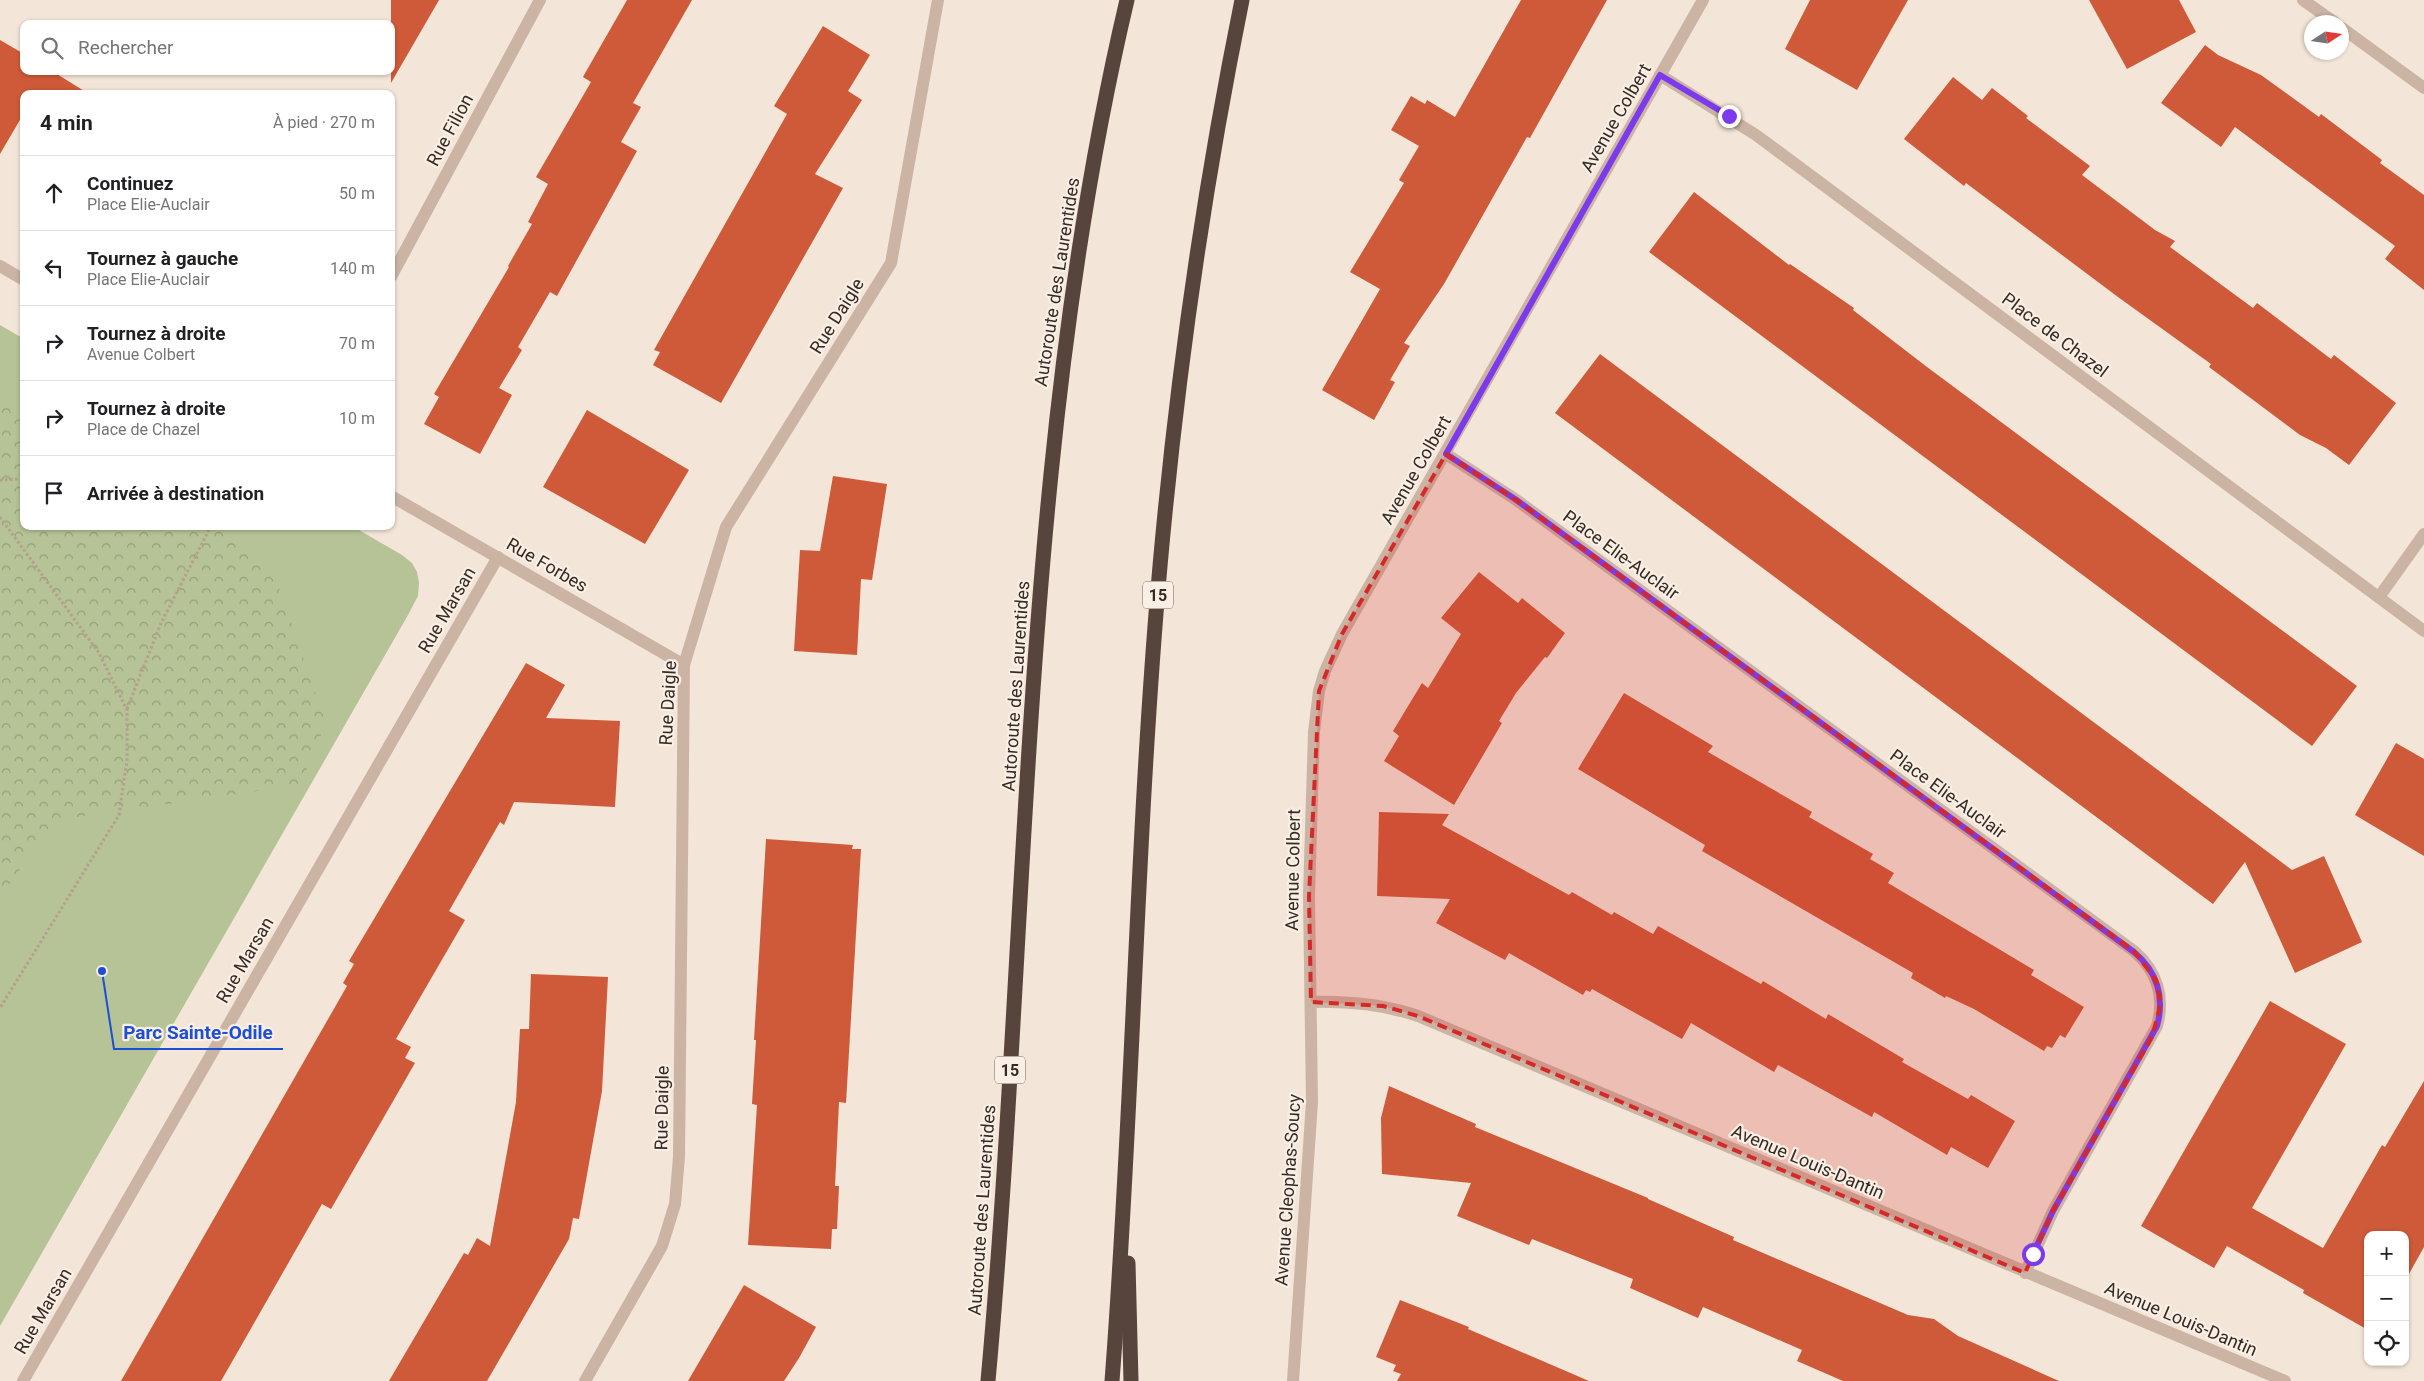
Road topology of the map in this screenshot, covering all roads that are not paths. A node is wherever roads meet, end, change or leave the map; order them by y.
1 (540, 0) edge
2 (938, 0) edge
3 (1127, 0) edge
4 (1242, 0) edge
5 (1704, 0) edge
6 (2304, 0) edge
7 (2324, 15) edge
8 (2349, 33) edge
9 (1660, 75) junction
10 (2424, 88) edge
11 (0, 266) edge
12 (395, 270) edge
13 (20, 278) edge
14 (1446, 454) junction
15 (395, 498) edge
16 (2424, 534) edge
17 (498, 557) junction
18 (2380, 597) junction
19 (2424, 631) edge
20 (684, 665) junction
21 (1311, 1002) junction
22 (1126, 1139) junction
23 (2025, 1273) junction
24 (23, 1381) edge
25 (585, 1381) edge
26 (988, 1381) edge
27 (1112, 1381) edge
28 (1130, 1381) edge
29 (1293, 1381) edge
30 (2285, 1381) edge

1 - 12 street, Rue Filion
2 - 20 street, Rue Daigle
3 - 26 highway, Autoroute des Laurentides / 15
4 - 22 highway, 15
5 - 9 street, Avenue Colbert
6 - 7 street
8 - 10 street
9 - 14 street, Avenue Colbert
9 - 18 street, Place de Chazel
11 - 13 street
14 - 21 street, Avenue Colbert
14 - 23 street, Place Elie-Auclair
15 - 17 street, Rue Forbes
16 - 18 street
17 - 20 street, Rue Forbes
17 - 24 street, Rue Marsan
18 - 19 street, Place de Chazel
20 - 25 street, Rue Daigle
21 - 23 street, Avenue Louis-Dantin
21 - 29 street, Avenue Cleophas-Soucy
22 - 27 highway, 15
22 - 28 highway
23 - 30 street, Avenue Louis-Dantin

